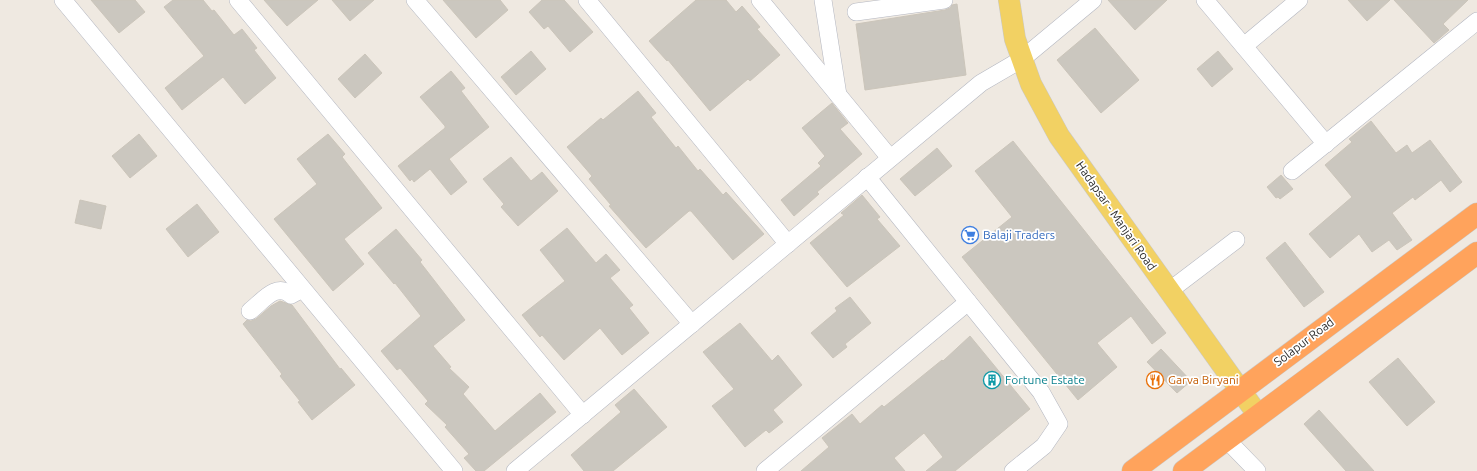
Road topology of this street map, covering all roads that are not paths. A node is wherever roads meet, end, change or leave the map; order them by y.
1 (63, 0) edge
2 (238, 0) edge
3 (414, 0) edge
4 (587, 0) edge
5 (760, 0) edge
6 (823, 0) edge
7 (944, 0) edge
8 (1009, 0) edge
9 (1093, 0) edge
10 (1205, 0) edge
11 (1299, 0) edge
12 (856, 12) dead end
13 (1477, 21) edge
14 (1244, 46) junction
15 (1022, 59) junction
16 (838, 95) junction
17 (1326, 144) junction
18 (890, 158) junction
19 (1292, 171) dead end
20 (868, 177) junction
21 (1477, 214) edge
22 (1236, 240) dead end
23 (788, 244) junction
24 (1477, 253) edge
25 (302, 289) junction
26 (1169, 291) junction
27 (968, 302) junction
28 (250, 312) dead end
29 (692, 324) junction
30 (1241, 389) junction
31 (583, 415) junction
32 (1258, 415) junction
33 (1226, 439) junction
34 (454, 471) edge
35 (515, 471) edge
36 (765, 471) edge
37 (1013, 471) edge
38 (1133, 471) edge
39 (1184, 471) edge
40 (1257, 471) edge

1 - 25 street
2 - 31 street
3 - 29 street
4 - 23 street
5 - 16 street
6 - 16 street
7 - 12 street
8 - 15 main road, Hadapsar - Manjari Road
9 - 15 street
10 - 14 street
11 - 14 street
13 - 17 street
14 - 17 street
15 - 18 street
15 - 26 main road, Hadapsar - Manjari Road
16 - 18 street
17 - 19 street
18 - 20 street
20 - 23 street
20 - 27 street
21 - 30 highway, Solapur Road
22 - 26 street
23 - 29 street
24 - 32 highway
25 - 28 street
25 - 34 street
26 - 30 main road, Hadapsar - Manjari Road
27 - 36 street
27 - 37 street
29 - 31 street
30 - 32 main road, Hadapsar - Manjari Road
30 - 38 highway, Solapur Road
31 - 35 street
32 - 33 highway
33 - 39 highway
33 - 40 street

